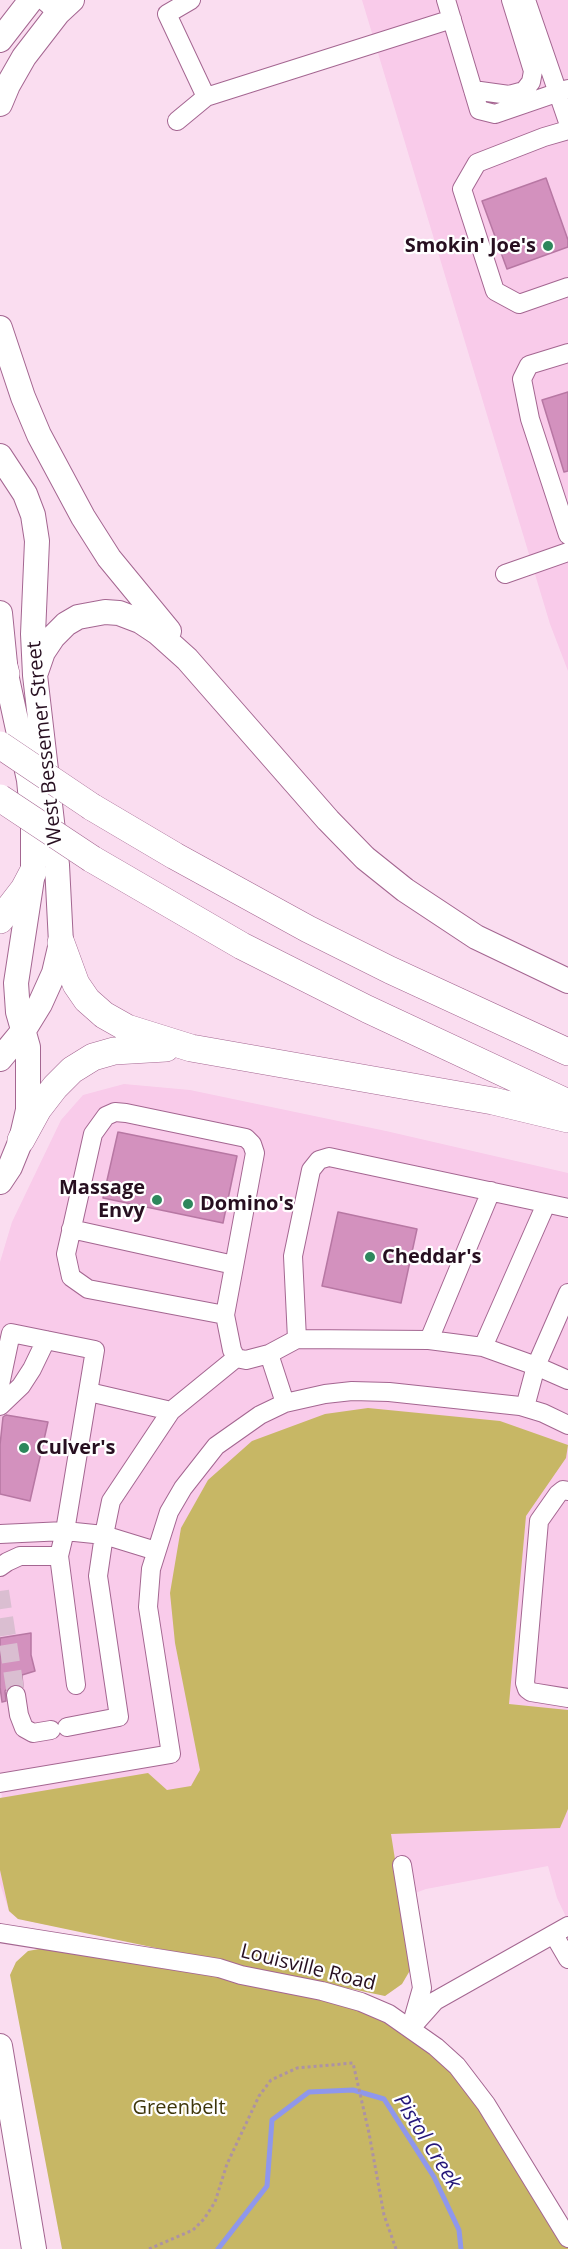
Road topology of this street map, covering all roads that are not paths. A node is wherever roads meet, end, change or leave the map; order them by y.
1 (31, 0) edge
2 (191, 0) edge
3 (446, 0) edge
4 (511, 0) edge
5 (526, 0) edge
6 (58, 4) edge
7 (452, 19) junction
8 (0, 40) edge
9 (473, 90) junction
10 (563, 91) edge
11 (206, 97) junction
12 (0, 104) edge
13 (177, 121) dead end
14 (568, 122) edge
15 (568, 130) edge
16 (568, 287) edge
17 (0, 328) edge
18 (568, 353) edge
19 (0, 456) edge
20 (568, 535) edge
21 (568, 552) edge
22 (506, 574) dead end
23 (0, 613) edge
24 (187, 658) junction
25 (3, 663) edge
26 (35, 675) junction
27 (0, 745) edge
28 (0, 798) edge
29 (33, 872) junction
30 (0, 920) edge
31 (61, 943) junction
32 (568, 981) edge
33 (24, 1030) junction
34 (191, 1048) junction
35 (568, 1052) edge
36 (0, 1059) edge
37 (568, 1103) edge
38 (568, 1119) edge
39 (21, 1140) junction
40 (0, 1182) edge
41 (491, 1191) junction
42 (546, 1204) junction
43 (568, 1208) edge
44 (71, 1229) junction
45 (234, 1265) junction
46 (568, 1293) edge
47 (225, 1315) junction
48 (297, 1339) junction
49 (46, 1340) junction
50 (429, 1340) junction
51 (483, 1347) junction
52 (269, 1354) junction
53 (236, 1358) junction
54 (536, 1366) junction
55 (568, 1380) edge
56 (0, 1385) edge
57 (90, 1392) junction
58 (285, 1403) junction
59 (0, 1406) edge
60 (525, 1407) junction
61 (171, 1411) junction
62 (568, 1425) edge
63 (568, 1491) edge
64 (66, 1531) junction
65 (0, 1534) edge
66 (104, 1534) junction
67 (156, 1551) junction
68 (59, 1556) junction
69 (0, 1567) edge
70 (76, 1685) dead end
71 (16, 1695) tunnel mouth
72 (568, 1698) edge
73 (0, 1783) edge
74 (402, 1865) dead end
75 (561, 1930) edge
76 (0, 1934) edge
77 (568, 1959) edge
78 (411, 2028) junction
79 (0, 2046) edge
80 (568, 2238) edge
81 (34, 2249) edge

1 - 8 main road
2 - 11 street
3 - 7 street
4 - 9 street
5 - 10 street
6 - 12 main road
7 - 9 street
7 - 11 street
9 - 10 street
10 - 14 street
11 - 13 street
15 - 16 street
17 - 24 main road
18 - 20 street
19 - 26 main road, West Bessemer Street
21 - 22 street
23 - 25 main road, West Bessemer Street
24 - 26 main road
24 - 32 main road
25 - 29 main road, West Bessemer Street
26 - 31 main road, West Bessemer Street
27 - 35 highway, bridge
28 - 37 highway, bridge
29 - 30 highway
29 - 33 main road, West Bessemer Street
31 - 33 main road, West Bessemer Street
31 - 34 highway
33 - 36 main road, West Bessemer Street
33 - 39 main road, West Bessemer Street
34 - 38 highway
34 - 39 highway
39 - 40 main road, West Bessemer Street
41 - 42 street
41 - 48 street
41 - 50 street
42 - 43 street
42 - 51 street
44 - 45 street
44 - 45 street
44 - 47 street
45 - 47 street
46 - 54 street
47 - 53 street
48 - 50 street
48 - 52 street
49 - 56 street
49 - 57 street
49 - 59 street
50 - 51 street
51 - 54 street
52 - 53 street
52 - 58 street
53 - 61 street
54 - 55 street
54 - 60 street
57 - 61 street
57 - 64 street
58 - 60 street
58 - 67 street
60 - 62 street
61 - 66 street
63 - 72 street
64 - 65 street
64 - 66 street
64 - 68 street
66 - 67 street
66 - 71 street
67 - 73 street
68 - 69 street
68 - 70 street
74 - 78 street
75 - 77 street
75 - 78 street
76 - 78 street, Louisville Road
78 - 80 street, Louisville Road
79 - 81 main road

